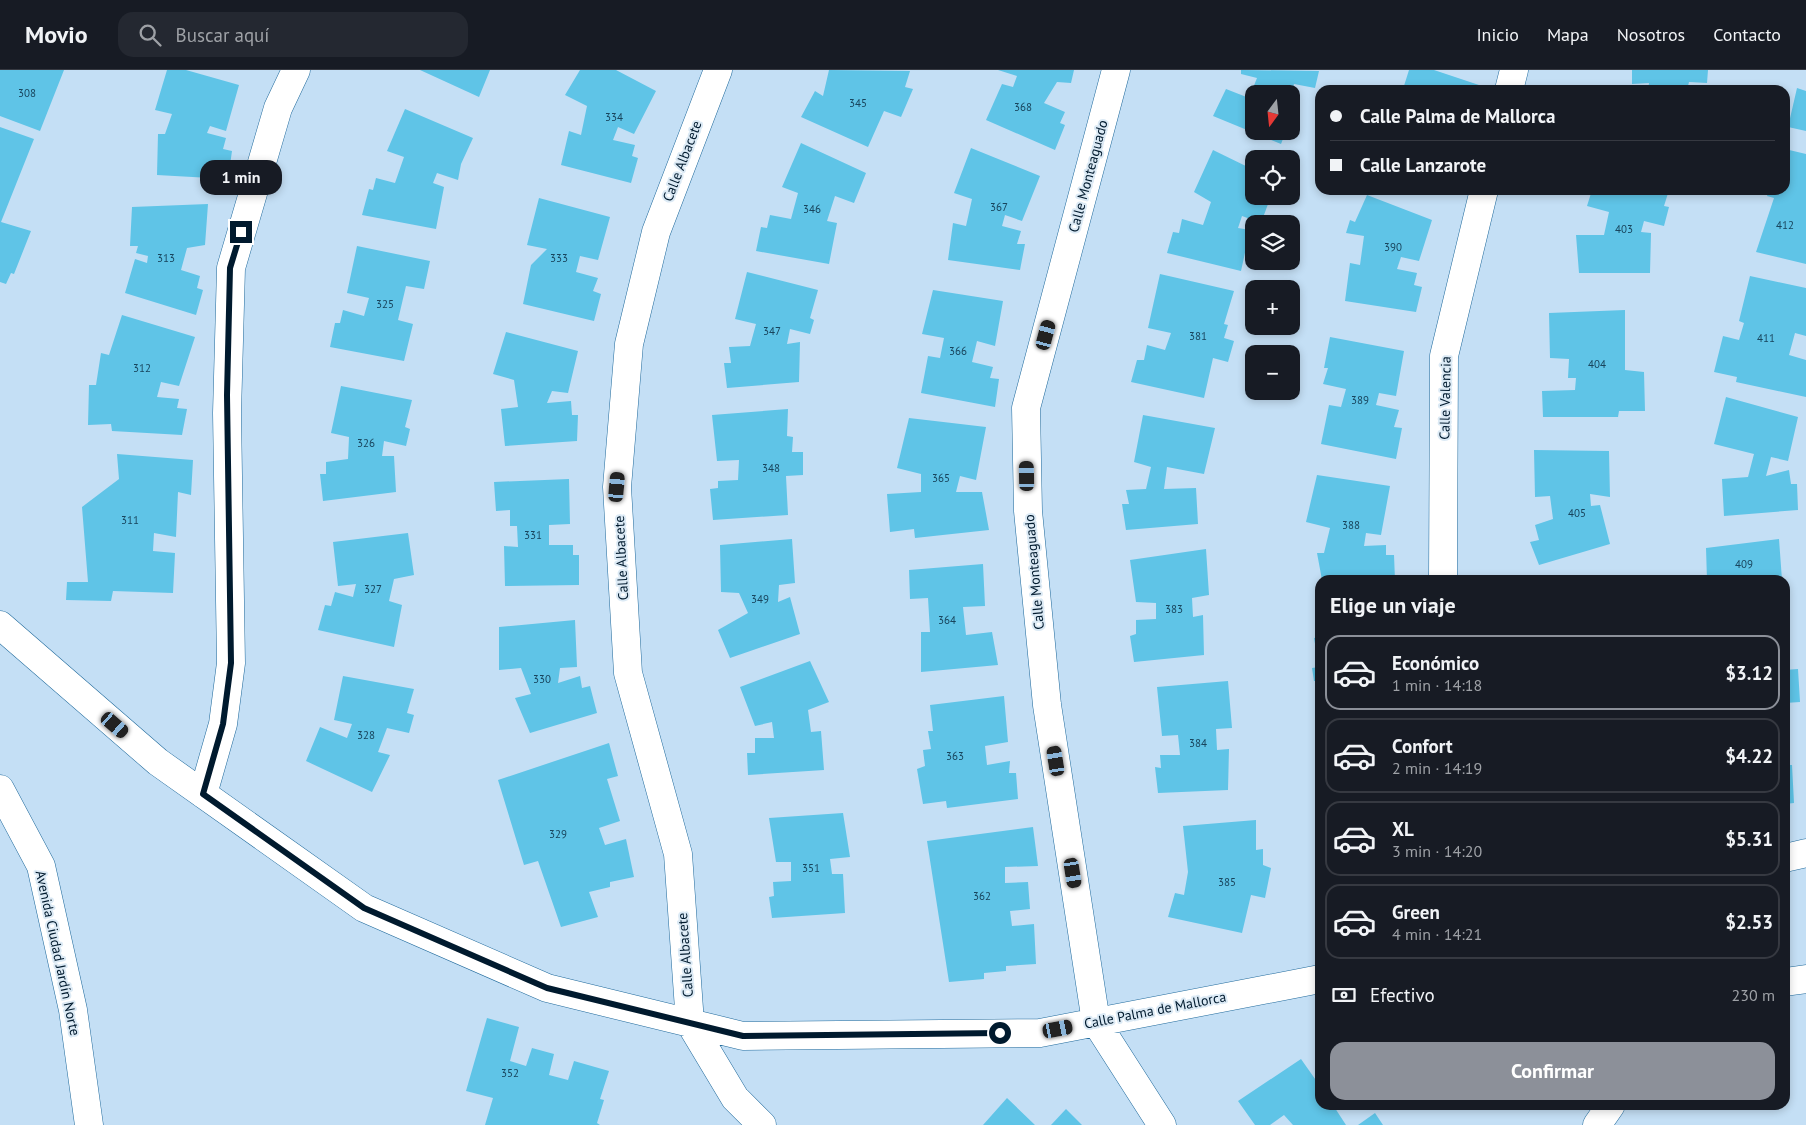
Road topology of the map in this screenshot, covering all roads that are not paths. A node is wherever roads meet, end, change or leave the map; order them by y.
1 (296, 70) edge
2 (718, 70) edge
3 (1116, 70) edge
4 (1514, 70) edge
5 (1510, 85) edge
6 (1483, 195) edge
7 (1443, 575) edge
8 (0, 625) edge
9 (0, 789) edge
10 (203, 794) junction
11 (1806, 853) edge
12 (1790, 857) edge
13 (1806, 979) edge
14 (1315, 980) edge
15 (1790, 981) edge
16 (1096, 1022) junction
17 (690, 1023) junction
18 (1608, 1110) edge
19 (89, 1125) edge
20 (762, 1125) edge
21 (1162, 1125) edge
22 (1597, 1125) edge

1 - 10 street
2 - 17 street, Calle Albacete
3 - 16 street, Calle Monteaguado
4 - 5 street
6 - 7 street, Calle Valencia
8 - 10 street, Calle Palma de Mallorca
9 - 19 street, Avenida Ciudad Jardín Norte
10 - 17 street, Calle Palma de Mallorca
11 - 12 street
13 - 15 street
14 - 16 street, Calle Palma de Mallorca
16 - 17 street, Calle Palma de Mallorca
16 - 21 street
17 - 20 street
18 - 22 street

